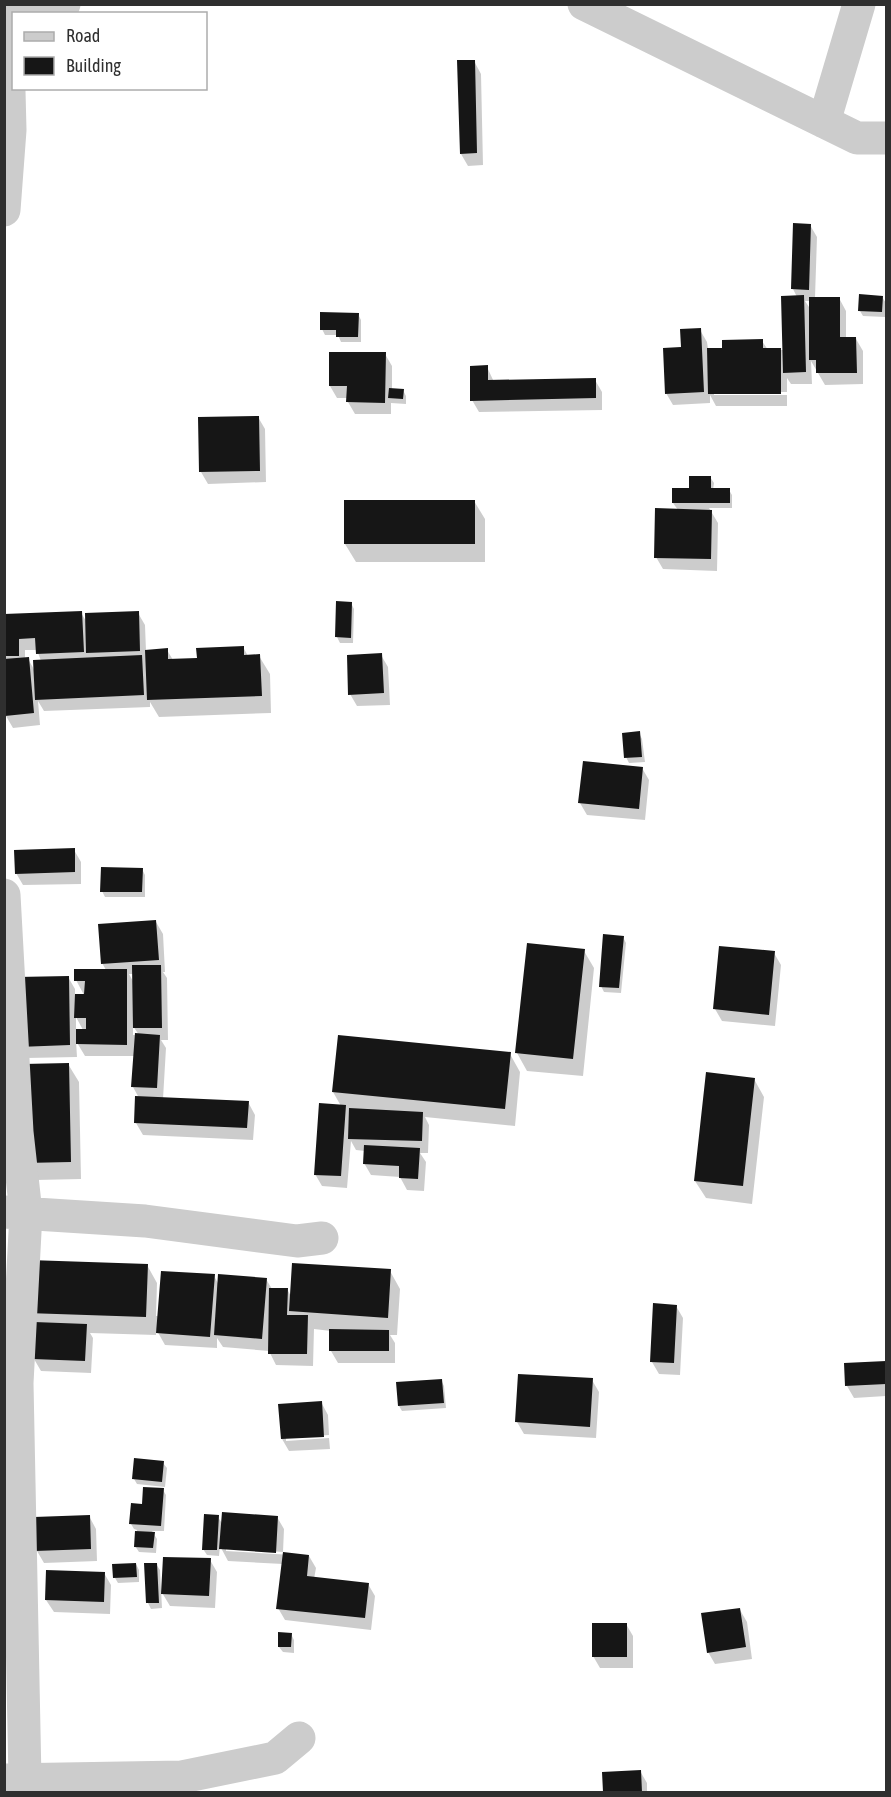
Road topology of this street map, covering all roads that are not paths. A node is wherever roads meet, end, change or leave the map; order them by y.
1 (584, 4) edge
2 (858, 4) edge
3 (16, 90) edge
4 (824, 122) junction
5 (886, 138) edge
6 (4, 210) edge
7 (4, 895) edge
8 (15, 1212) edge
9 (322, 1238) dead end
10 (11, 1383) edge
11 (299, 1738) dead end
12 (15, 1780) edge

1 - 4 street
2 - 4 street
3 - 6 street
4 - 5 street
7 - 8 street
8 - 9 street
8 - 10 street
10 - 12 street
11 - 12 street

